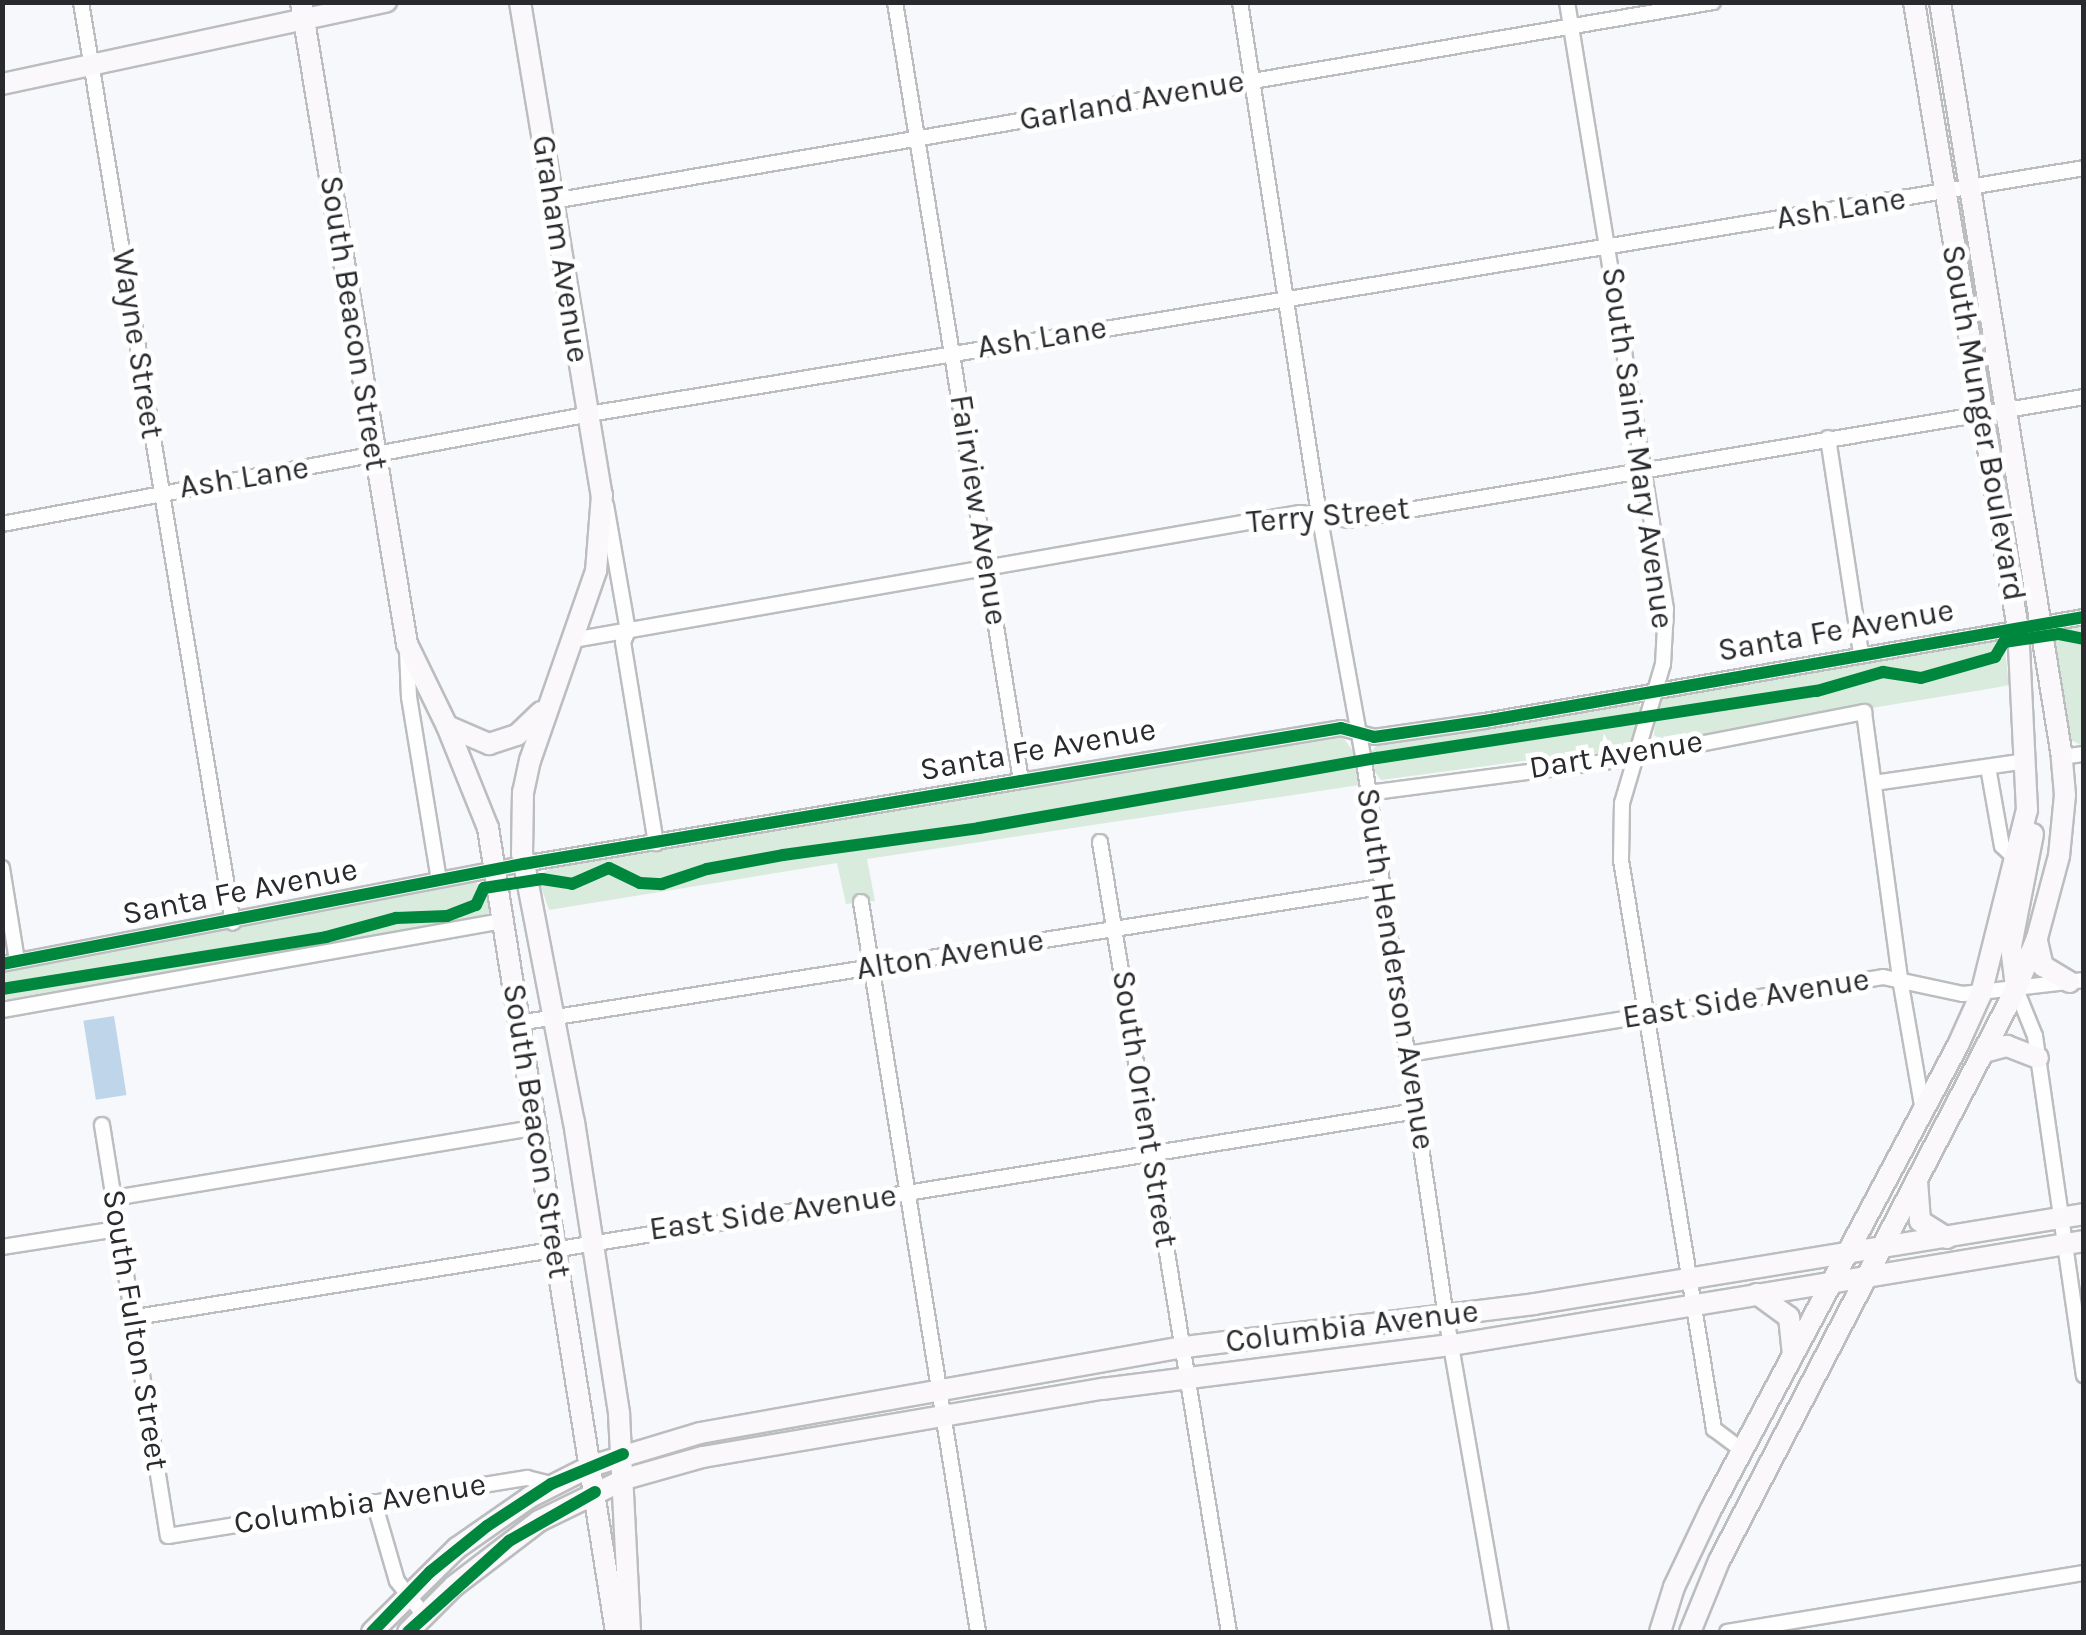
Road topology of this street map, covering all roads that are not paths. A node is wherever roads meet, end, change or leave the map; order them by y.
1 (81, 2) edge
2 (386, 2) edge
3 (520, 2) edge
4 (895, 2) edge
5 (1240, 2) edge
6 (1567, 2) edge
7 (1713, 2) edge
8 (1914, 2) edge
9 (1940, 2) edge
10 (302, 11) edge
11 (1571, 26) junction
12 (91, 65) junction
13 (1253, 81) junction
14 (2, 84) edge
15 (916, 138) junction
16 (2084, 168) edge
17 (1969, 187) junction
18 (1944, 192) junction
19 (552, 201) junction
20 (1608, 247) junction
21 (1288, 298) junction
22 (952, 352) junction
23 (2084, 397) edge
24 (2008, 409) junction
25 (1982, 413) junction
26 (588, 415) junction
27 (1828, 438) junction
28 (375, 456) junction
29 (1643, 470) junction
30 (161, 491) junction
31 (602, 495) junction
32 (1319, 514) junction
33 (2, 524) edge
34 (988, 566) junction
35 (2084, 617) edge
36 (2040, 625) junction
37 (2018, 628) junction
38 (628, 632) junction
39 (573, 640) junction
40 (406, 644) junction
41 (1861, 654) junction
42 (1657, 690) junction
43 (545, 707) junction
44 (448, 726) junction
45 (1358, 733) junction
46 (1637, 753) junction
47 (2073, 755) edge
48 (2026, 761) junction
49 (1988, 767) junction
50 (1021, 780) junction
51 (1874, 783) junction
52 (1368, 793) junction
53 (2027, 810) junction
54 (1100, 842) dead end
55 (656, 843) junction
56 (2016, 859) junction
57 (523, 864) junction
58 (2, 868) edge
59 (495, 870) junction
60 (440, 880) junction
61 (1381, 887) junction
62 (861, 902) dead end
63 (233, 922) junction
64 (502, 922) junction
65 (1114, 928) junction
66 (2037, 938) junction
67 (10, 962) edge
68 (869, 968) junction
69 (1900, 979) junction
70 (2077, 981) edge
71 (2016, 990) junction
72 (1981, 994) junction
73 (2, 1010) edge
74 (1645, 1014) junction
75 (553, 1018) junction
76 (518, 1023) junction
77 (1984, 1052) junction
78 (1408, 1054) junction
79 (2038, 1058) junction
80 (1960, 1095) junction
81 (1416, 1111) junction
82 (1923, 1111) junction
83 (102, 1125) dead end
84 (534, 1128) junction
85 (1150, 1154) junction
86 (1917, 1176) junction
87 (906, 1194) junction
88 (114, 1198) junction
89 (2084, 1214) edge
90 (2061, 1217) junction
91 (116, 1230) junction
92 (1947, 1238) junction
93 (594, 1240) junction
94 (2074, 1243) edge
95 (2, 1247) edge
96 (556, 1249) junction
97 (1880, 1249) junction
98 (1847, 1255) junction
99 (1866, 1277) junction
100 (1691, 1279) junction
101 (1831, 1284) junction
102 (1756, 1294) junction
103 (1694, 1305) junction
104 (1446, 1317) junction
105 (130, 1318) junction
106 (1452, 1345) junction
107 (1185, 1347) junction
108 (1794, 1354) junction
109 (2084, 1375) edge
110 (1190, 1376) junction
111 (938, 1388) junction
112 (943, 1415) junction
113 (1742, 1450) junction
114 (624, 1454) junction
115 (591, 1466) junction
116 (625, 1480) junction
117 (551, 1484) junction
118 (595, 1492) junction
119 (374, 1502) junction
120 (168, 1536) joint
121 (2084, 1573) edge
122 (406, 1596) junction
123 (424, 1615) junction
124 (372, 1632) edge
125 (408, 1632) edge
126 (616, 1632) edge
127 (630, 1632) edge
128 (978, 1632) edge
129 (1229, 1632) edge
130 (1500, 1632) edge
131 (1660, 1632) edge
132 (1690, 1632) edge
133 (1727, 1632) edge

1 - 12 street, Wayne Street
2 - 10 main road
3 - 19 main road, Graham Avenue
4 - 15 street, Fairview Avenue
5 - 13 street, South Henderson Avenue
6 - 11 street, South Saint Mary Avenue
7 - 11 street, Garland Avenue
8 - 18 main road, South Munger Boulevard
9 - 17 main road, South Munger Boulevard
10 - 12 main road
10 - 28 main road, South Beacon Street
11 - 13 street, Garland Avenue
11 - 20 street, South Saint Mary Avenue
12 - 14 main road
12 - 30 street, Wayne Street
13 - 15 street, Garland Avenue
13 - 21 street, South Henderson Avenue
15 - 19 street, Garland Avenue
15 - 22 street, Fairview Avenue
16 - 17 street, Ash Lane
17 - 18 street, Ash Lane
17 - 24 main road, South Munger Boulevard
18 - 20 street, Ash Lane
18 - 25 main road, South Munger Boulevard
19 - 26 main road, Graham Avenue
20 - 21 street, Ash Lane
20 - 29 street, South Saint Mary Avenue
21 - 22 street, Ash Lane
21 - 32 street, South Henderson Avenue
22 - 26 street, Ash Lane
22 - 34 street, Fairview Avenue
23 - 24 street, Terry Street
24 - 25 street, Terry Street
24 - 36 main road, South Munger Boulevard
25 - 27 street, Terry Street
25 - 37 main road, South Munger Boulevard
26 - 28 street, Ash Lane
26 - 31 main road, Graham Avenue
27 - 29 street, Terry Street
27 - 41 street
28 - 30 street, Ash Lane
28 - 40 main road, South Beacon Street
29 - 32 street, Terry Street
29 - 42 street, South Saint Mary Avenue
30 - 33 street, Ash Lane
30 - 63 street, Wayne Street
31 - 38 street, Graham Avenue
31 - 39 main road, Graham Avenue
32 - 34 street, Terry Street
32 - 45 street, South Henderson Avenue
34 - 38 street, Terry Street
34 - 50 street, Fairview Avenue
35 - 36 street, Santa Fe Avenue
36 - 37 street, Santa Fe Avenue
36 - 47 main road, South Munger Boulevard
37 - 41 street, Santa Fe Avenue
37 - 48 main road, South Munger Boulevard
38 - 39 street, Terry Street
38 - 55 street, Graham Avenue
39 - 43 main road, Graham Avenue
40 - 44 main road, South Beacon Street
40 - 60 street, South Beacon Street
41 - 42 street, Santa Fe Avenue
42 - 45 street, Santa Fe Avenue
42 - 46 street, South Saint Mary Avenue
43 - 44 main road
43 - 57 main road, Graham Avenue
44 - 59 main road, South Beacon Street
45 - 50 street, Santa Fe Avenue
45 - 52 street, South Henderson Avenue
46 - 51 street, Dart Avenue
46 - 52 street, Dart Avenue
46 - 74 street, South Saint Mary Avenue
47 - 66 main road, South Munger Boulevard
48 - 49 street
48 - 53 main road, South Munger Boulevard
49 - 51 street
49 - 56 street
50 - 55 street, Santa Fe Avenue
51 - 69 street
52 - 61 street, South Henderson Avenue
53 - 56 main road, South Munger Boulevard
53 - 71 main road
54 - 65 street, South Orient Street
55 - 57 street, Santa Fe Avenue
56 - 72 main road, South Munger Boulevard
57 - 59 street, Santa Fe Avenue
57 - 75 main road, South Beacon Street
58 - 67 street
59 - 60 street, Santa Fe Avenue
59 - 64 main road, South Beacon Street
60 - 63 street, Santa Fe Avenue
61 - 65 street, Alton Avenue
61 - 78 street, South Henderson Avenue
62 - 68 street
63 - 67 street, Santa Fe Avenue
64 - 73 street
64 - 76 main road, South Beacon Street
65 - 68 street, Alton Avenue
65 - 85 street, South Orient Street
66 - 70 main road
66 - 71 main road, South Munger Boulevard
68 - 75 street, Alton Avenue
68 - 87 street
69 - 72 street, East Side Avenue
69 - 74 street, East Side Avenue
69 - 82 street
70 - 71 street, East Side Avenue
71 - 72 street, East Side Avenue
71 - 77 main road, South Munger Boulevard
71 - 79 street
72 - 80 main road
72 - 82 main road, South Munger Boulevard
74 - 78 street, East Side Avenue
74 - 100 street, South Saint Mary Avenue
75 - 76 street, Alton Avenue
75 - 93 main road, South Beacon Street
76 - 84 main road, South Beacon Street
77 - 79 main road
77 - 80 main road, South Munger Boulevard
78 - 81 street, South Henderson Avenue
79 - 90 street
80 - 86 main road, South Munger Boulevard
81 - 85 street, East Side Avenue
81 - 104 street, South Henderson Avenue
82 - 98 main road, South Munger Boulevard
83 - 88 street, South Fulton Street
84 - 88 street
84 - 96 main road, South Beacon Street
85 - 87 street, East Side Avenue
85 - 107 street, South Orient Street
86 - 92 main road
86 - 97 main road, South Munger Boulevard
87 - 93 street, East Side Avenue
87 - 111 street
88 - 91 street, South Fulton Street
89 - 90 main road, Columbia Avenue
90 - 92 main road, Columbia Avenue
90 - 94 street
91 - 95 street
91 - 105 street, South Fulton Street
92 - 97 main road, Columbia Avenue
93 - 96 street, East Side Avenue
93 - 114 main road, South Beacon Street
94 - 99 main road, Columbia Avenue
94 - 109 street
96 - 105 street, East Side Avenue
96 - 115 main road, South Beacon Street
97 - 98 main road, Columbia Avenue
97 - 99 main road, South Munger Boulevard
98 - 100 main road, Columbia Avenue
98 - 101 main road, South Munger Boulevard
99 - 101 main road, Columbia Avenue
99 - 132 main road, South Munger Boulevard
100 - 103 street, South Saint Mary Avenue
100 - 104 main road, Columbia Avenue
101 - 102 main road, Columbia Avenue
101 - 108 main road, South Munger Boulevard
102 - 103 main road, Columbia Avenue
102 - 108 main road
103 - 106 main road, Columbia Avenue
103 - 113 street, South Saint Mary Avenue
104 - 106 street, South Henderson Avenue
104 - 107 main road, Columbia Avenue
105 - 120 street, South Fulton Street
106 - 110 main road, Columbia Avenue
106 - 130 street, South Henderson Avenue
107 - 110 street, South Orient Street
107 - 111 main road, Columbia Avenue
108 - 113 main road, South Munger Boulevard
110 - 112 main road, Columbia Avenue
110 - 129 street, South Orient Street
111 - 112 street
111 - 114 main road, Columbia Avenue
112 - 116 main road, Columbia Avenue
112 - 128 street
113 - 131 main road, South Munger Boulevard
114 - 115 main road, Columbia Avenue
114 - 116 main road, South Beacon Street
115 - 117 main road, Columbia Avenue
115 - 118 main road, South Beacon Street
116 - 118 main road, Columbia Avenue
116 - 127 main road, South Beacon Street
117 - 119 street, Columbia Avenue
117 - 122 main road, Columbia Avenue
118 - 123 main road, Columbia Avenue
118 - 126 main road, South Beacon Street
119 - 120 street, Columbia Avenue
119 - 122 street
121 - 133 street
122 - 123 street
122 - 124 main road, Columbia Avenue
123 - 125 main road, Columbia Avenue

